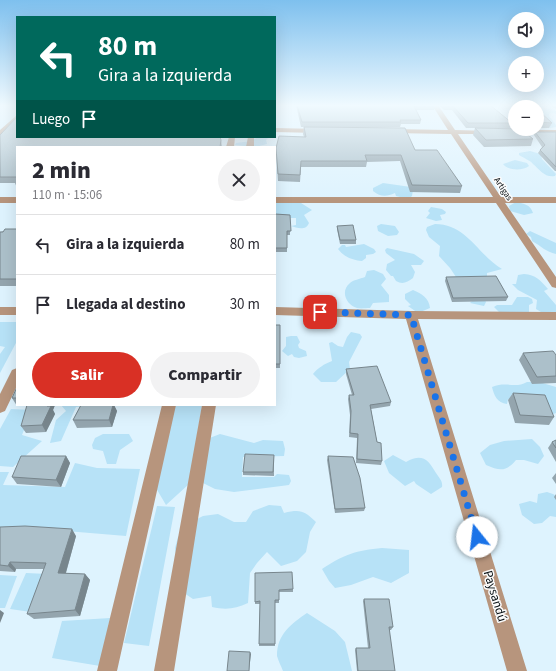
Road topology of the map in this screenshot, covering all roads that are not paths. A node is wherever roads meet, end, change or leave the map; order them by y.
1 (455, 136) edge
2 (0, 200) edge
3 (16, 200) edge
4 (276, 200) edge
5 (499, 200) junction
6 (556, 200) edge
7 (556, 285) edge
8 (0, 311) edge
9 (16, 311) edge
10 (276, 311) edge
11 (411, 315) junction
12 (556, 316) edge
13 (16, 375) edge
14 (169, 406) edge
15 (208, 406) edge
16 (0, 407) edge
17 (107, 671) edge
18 (164, 671) edge
19 (517, 671) edge

1 - 5 street, Artigas
2 - 3 street
4 - 5 street
5 - 6 street
5 - 7 street, Artigas
8 - 9 street
10 - 11 street
11 - 12 street
11 - 19 street, Paysandú
13 - 16 street
14 - 17 street
15 - 18 street

